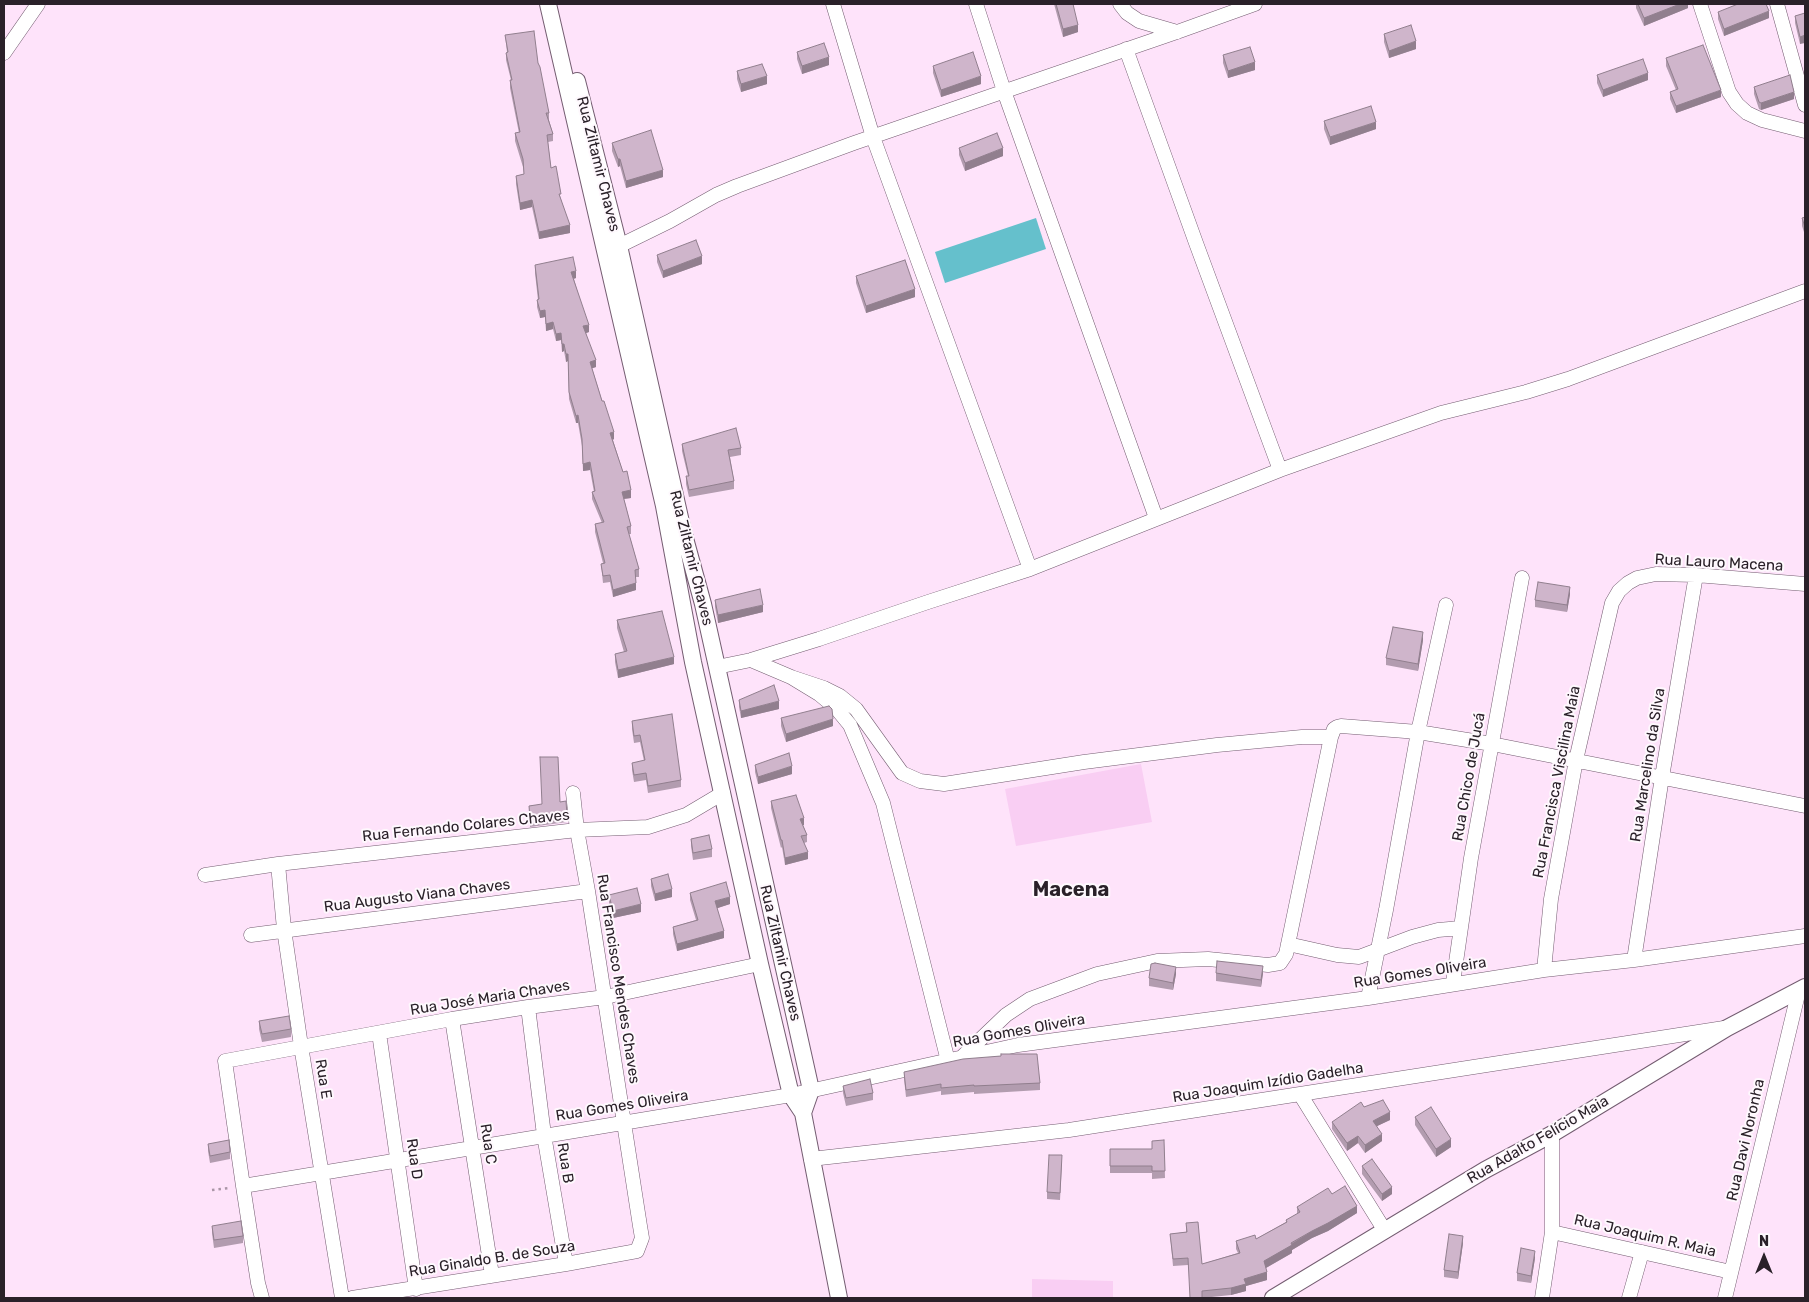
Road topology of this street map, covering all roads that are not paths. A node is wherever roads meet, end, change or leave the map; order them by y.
1 (38, 4) edge
2 (548, 4) edge
3 (558, 4) edge
4 (833, 4) edge
5 (976, 4) edge
6 (1120, 4) edge
7 (1253, 4) edge
8 (1702, 4) edge
9 (1777, 4) edge
10 (1178, 32) junction
11 (1126, 49) junction
12 (4, 53) edge
13 (1004, 91) junction
14 (1805, 105) edge
15 (1805, 131) edge
16 (873, 137) junction
17 (619, 246) junction
18 (1805, 291) edge
19 (630, 326) junction
20 (1280, 470) junction
21 (1156, 518) junction
22 (1030, 569) junction
23 (1696, 575) junction
24 (1522, 578) dead end
25 (1805, 584) edge
26 (1612, 603) joint
27 (703, 604) junction
28 (1446, 605) dead end
29 (683, 610) junction
30 (750, 660) junction
31 (717, 667) junction
32 (791, 677) junction
33 (1418, 732) junction
34 (1330, 737) junction
35 (1492, 744) junction
36 (1576, 760) junction
37 (1662, 777) junction
38 (723, 792) junction
39 (573, 793) dead end
40 (1805, 806) edge
41 (577, 830) junction
42 (278, 864) junction
43 (205, 875) dead end
44 (588, 891) junction
45 (1461, 928) junction
46 (284, 930) junction
47 (251, 934) dead end
48 (1805, 936) edge
49 (1288, 944) junction
50 (1378, 951) junction
51 (1634, 960) junction
52 (760, 964) junction
53 (1544, 970) junction
54 (1453, 983) junction
55 (1802, 988) edge
56 (605, 997) junction
57 (1368, 998) junction
58 (528, 1007) junction
59 (452, 1019) junction
60 (1727, 1028) junction
61 (379, 1033) junction
62 (301, 1046) junction
63 (962, 1057) junction
64 (948, 1061) junction
65 (811, 1090) junction
66 (1300, 1094) junction
67 (791, 1095) junction
68 (803, 1113) junction
69 (624, 1124) junction
70 (1552, 1134) junction
71 (544, 1135) junction
72 (472, 1148) junction
73 (811, 1159) junction
74 (398, 1160) junction
75 (321, 1173) junction
76 (243, 1186) junction
77 (1385, 1231) junction
78 (1552, 1232) junction
79 (637, 1251) joint
80 (1642, 1252) junction
81 (566, 1264) junction
82 (1731, 1272) junction
83 (492, 1275) junction
84 (416, 1288) junction
85 (262, 1298) edge
86 (342, 1298) edge
87 (352, 1298) edge
88 (839, 1298) edge
89 (1272, 1298) edge
90 (1542, 1298) edge
91 (1629, 1298) edge
92 (1725, 1298) edge

1 - 12 street
2 - 19 street, Rua Ziltamir Chaves
3 - 17 street, Rua Ziltamir Chaves
4 - 16 street
5 - 13 street
6 - 10 street
7 - 10 street
8 - 15 street
9 - 14 street
10 - 11 street
11 - 13 street
11 - 20 street
13 - 16 street
13 - 21 street
16 - 17 street
16 - 22 street
17 - 19 street, Rua Ziltamir Chaves
18 - 20 street
19 - 27 street, Rua Ziltamir Chaves
19 - 29 street, Rua Ziltamir Chaves
20 - 21 street
21 - 22 street
22 - 30 street
23 - 25 street, Rua Lauro Macena
23 - 26 street, Rua Lauro Macena
23 - 37 street, Rua Marcelino da Silva
24 - 35 street, Rua Chico de Jucá
26 - 36 street, Rua Francisca Viscilina Maia
27 - 29 street
27 - 31 street, Rua Ziltamir Chaves
28 - 33 street
29 - 38 street, Rua Ziltamir Chaves
30 - 31 street
30 - 32 street
31 - 65 street, Rua Ziltamir Chaves
32 - 34 street
32 - 64 street
33 - 34 street
33 - 35 street
33 - 50 street
34 - 49 street
35 - 36 street
35 - 45 street, Rua Chico de Jucá
36 - 37 street
36 - 53 street, Rua Francisca Viscilina Maia
37 - 40 street
37 - 51 street, Rua Marcelino da Silva
38 - 41 street, Rua Fernando Colares Chaves
38 - 52 street, Rua Ziltamir Chaves
39 - 41 street, Rua Francisco Mendes Chaves
41 - 42 street, Rua Fernando Colares Chaves
41 - 44 street, Rua Francisco Mendes Chaves
42 - 43 street, Rua Fernando Colares Chaves
42 - 46 street, Rua E
44 - 46 street, Rua Augusto Viana Chaves
44 - 56 street, Rua Francisco Mendes Chaves
45 - 50 street
45 - 54 street, Rua Chico de Jucá
46 - 47 street, Rua Augusto Viana Chaves
46 - 62 street, Rua E
48 - 51 street, Rua Gomes Oliveira
49 - 50 street
49 - 63 street
50 - 57 street
51 - 53 street, Rua Gomes Oliveira
52 - 56 street, Rua José Maria Chaves
52 - 67 street, Rua Ziltamir Chaves
53 - 54 street, Rua Gomes Oliveira
54 - 57 street, Rua Gomes Oliveira
55 - 60 street, Rua Adalto Felício Maia
55 - 82 street, Rua Davi Noronha
56 - 58 street, Rua José Maria Chaves
56 - 69 street, Rua Francisco Mendes Chaves
57 - 63 street, Rua Gomes Oliveira
58 - 59 street, Rua José Maria Chaves
58 - 71 street, Rua B
59 - 61 street, Rua José Maria Chaves
59 - 72 street, Rua C
60 - 66 street, Rua Joaquim Izídio Gadelha
60 - 70 street, Rua Adalto Felício Maia
61 - 62 street, Rua José Maria Chaves
61 - 74 street, Rua D
62 - 75 street, Rua E
62 - 76 street, Rua José Maria Chaves
63 - 64 street, Rua Gomes Oliveira
64 - 65 street, Rua Gomes Oliveira
65 - 67 street, Rua Gomes Oliveira
65 - 68 street, Rua Ziltamir Chaves
66 - 73 street, Rua Joaquim Izídio Gadelha
66 - 77 street
67 - 68 street, Rua Ziltamir Chaves
67 - 69 street, Rua Gomes Oliveira
68 - 73 street, Rua Ziltamir Chaves
69 - 71 street, Rua Gomes Oliveira
69 - 79 street, Rua Francisco Mendes Chaves
70 - 77 street, Rua Adalto Felício Maia
70 - 78 street
71 - 72 street, Rua Gomes Oliveira
71 - 81 street, Rua B
72 - 74 street, Rua Gomes Oliveira
72 - 83 street, Rua C
73 - 88 street, Rua Ziltamir Chaves
74 - 75 street, Rua Gomes Oliveira
74 - 84 street, Rua D
75 - 76 street, Rua Gomes Oliveira
75 - 86 street, Rua E
76 - 85 street
77 - 89 street, Rua Adalto Felício Maia
78 - 80 street, Rua Joaquim R. Maia
78 - 90 street
79 - 81 street, Rua Ginaldo B. de Souza
80 - 82 street, Rua Joaquim R. Maia
80 - 91 street
81 - 83 street, Rua Ginaldo B. de Souza
82 - 92 street, Rua Davi Noronha
83 - 84 street, Rua Ginaldo B. de Souza
84 - 87 street, Rua Ginaldo B. de Souza

